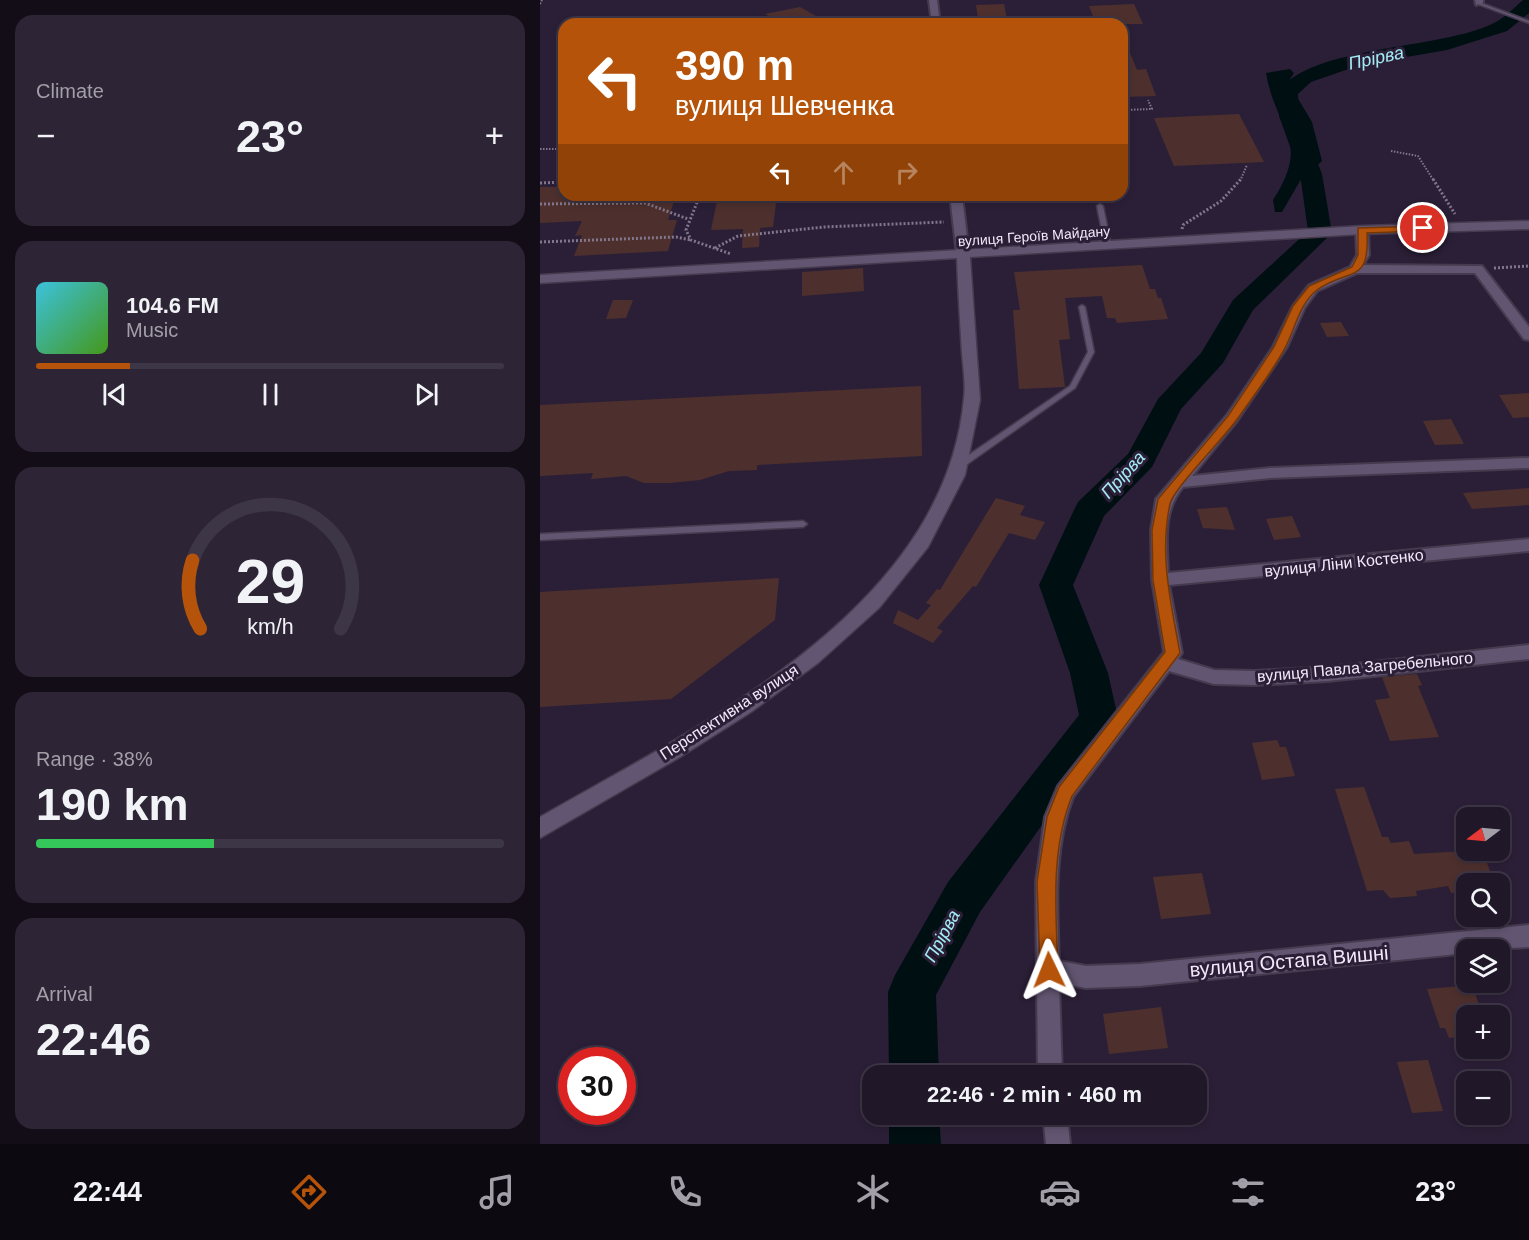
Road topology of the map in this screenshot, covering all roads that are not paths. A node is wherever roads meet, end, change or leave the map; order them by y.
1 (933, 0) edge
2 (1479, 2) edge
3 (935, 18) edge
4 (1529, 22) edge
5 (957, 201) edge
6 (1100, 206) dead end
7 (1529, 225) edge
8 (1362, 230) junction
9 (1108, 246) junction
10 (963, 255) junction
11 (1356, 269) junction
12 (540, 279) edge
13 (1082, 307) dead end
14 (1529, 336) edge
15 (1529, 463) edge
16 (960, 465) junction
17 (1178, 482) junction
18 (803, 524) dead end
19 (540, 537) edge
20 (1529, 545) edge
21 (1160, 580) junction
22 (1529, 652) edge
23 (1167, 663) junction
24 (540, 828) edge
25 (1529, 936) edge
26 (1049, 970) junction
27 (1050, 1065) edge
28 (1055, 1125) edge
29 (1058, 1144) edge

1 - 3 street
2 - 4 lane
5 - 10 street, Перспективна вулиця
6 - 9 lane
7 - 8 street, вулиця Героїв Майдану
8 - 9 street, вулиця Героїв Майдану
8 - 11 street
9 - 10 street, вулиця Героїв Майдану
10 - 12 street, вулиця Героїв Майдану
10 - 16 street, Перспективна вулиця
11 - 14 street
11 - 17 street
13 - 16 lane
15 - 17 street
16 - 24 street, Перспективна вулиця
17 - 21 street
18 - 19 lane
20 - 21 street, вулиця Ліни Костенко
21 - 23 street
22 - 23 street, вулиця Павла Загребельного
23 - 26 street
25 - 26 street, вулиця Остапа Вишні
26 - 27 street
28 - 29 street

